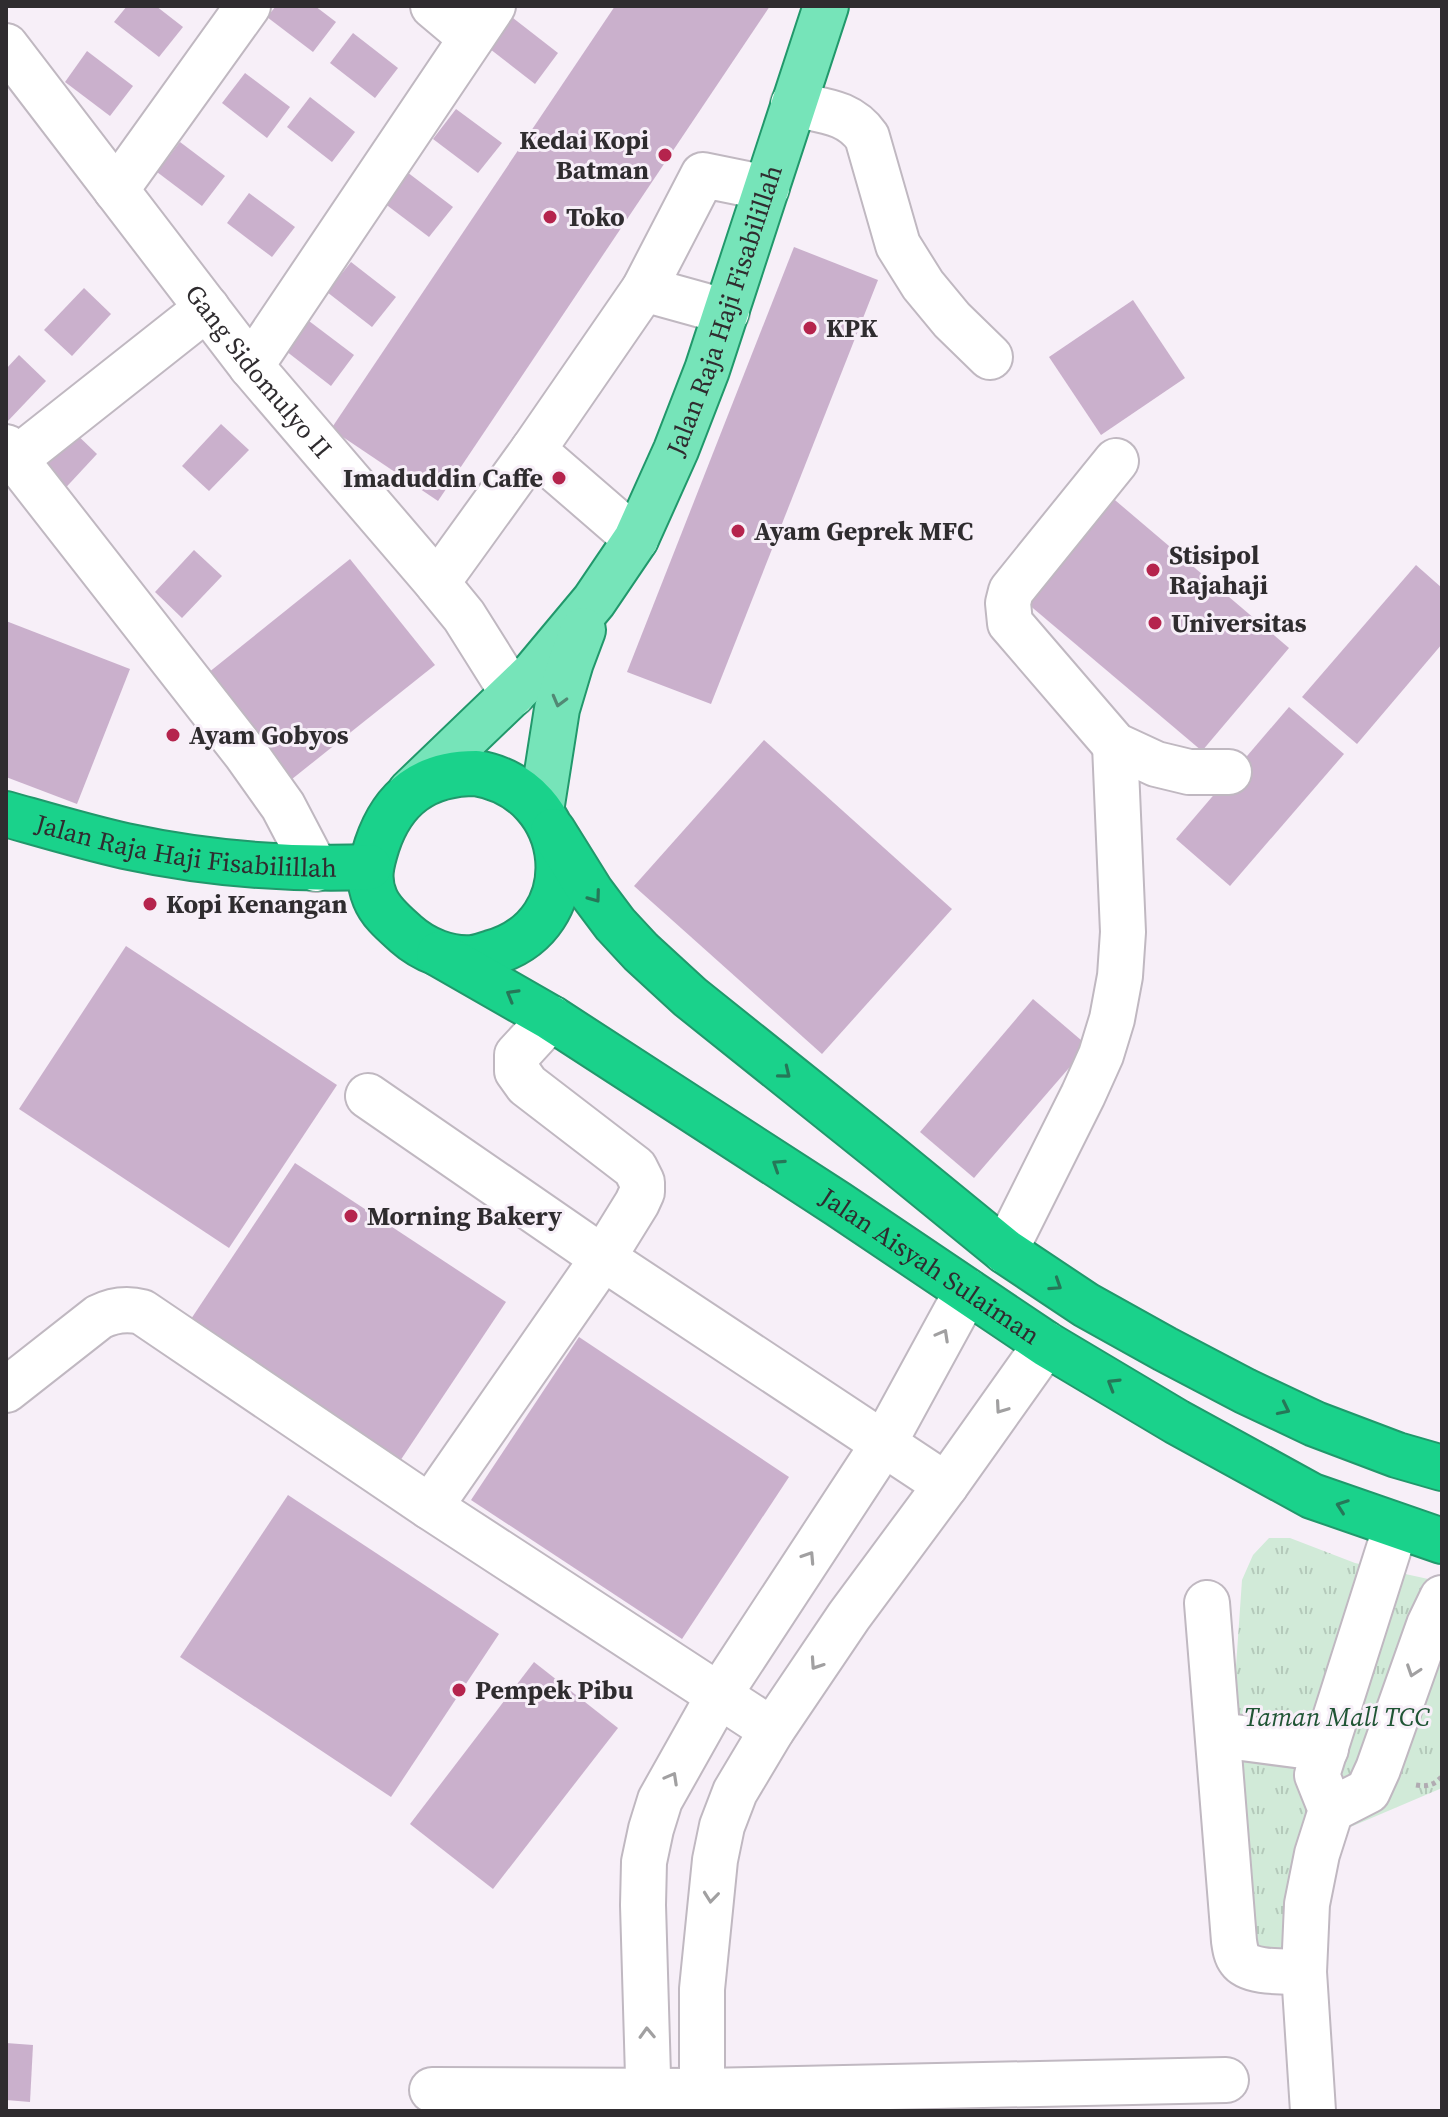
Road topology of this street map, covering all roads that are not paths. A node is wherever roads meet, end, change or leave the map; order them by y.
1 (248, 6) edge
2 (433, 6) edge
3 (826, 6) edge
4 (482, 22) edge
5 (6, 46) edge
6 (793, 104) junction
7 (767, 188) junction
8 (116, 190) junction
9 (644, 289) junction
10 (207, 308) junction
11 (727, 312) junction
12 (990, 357) dead end
13 (251, 366) junction
14 (533, 450) junction
15 (11, 453) edge
16 (1116, 461) dead end
17 (636, 539) junction
18 (437, 583) junction
19 (594, 601) junction
20 (513, 694) junction
21 (1115, 745) junction
22 (1229, 772) dead end
23 (410, 792) junction
24 (6, 814) edge
25 (547, 821) junction
26 (369, 867) junction
27 (316, 869) junction
28 (439, 954) junction
29 (551, 1018) junction
30 (368, 1096) dead end
31 (1005, 1251) junction
32 (603, 1258) junction
33 (967, 1291) junction
34 (1046, 1344) junction
35 (6, 1390) edge
36 (884, 1443) junction
37 (1442, 1468) edge
38 (946, 1485) junction
39 (430, 1507) junction
40 (1396, 1526) junction
41 (1442, 1541) edge
42 (1442, 1598) edge
43 (1207, 1603) dead end
44 (719, 1695) junction
45 (772, 1730) junction
46 (1219, 1735) junction
47 (1326, 1749) junction
48 (1331, 1810) junction
49 (1304, 1972) junction
50 (1226, 2080) dead end
51 (432, 2090) dead end
52 (648, 2101) edge
53 (702, 2101) edge
54 (1313, 2111) edge

1 - 8 street
2 - 4 street
3 - 6 main road, Jalan Raja Haji Fisabilillah
4 - 13 street
5 - 8 street, Gang Sidomulyo II
6 - 7 main road, Jalan Raja Haji Fisabilillah
6 - 12 street
7 - 9 street
7 - 11 main road, Jalan Raja Haji Fisabilillah
8 - 10 street, Gang Sidomulyo II
9 - 11 street
9 - 14 street
10 - 13 street, Gang Sidomulyo II
10 - 15 street
11 - 17 main road, Jalan Raja Haji Fisabilillah
13 - 18 street, Gang Sidomulyo II
14 - 17 street
14 - 18 street
15 - 27 street
16 - 21 street
17 - 19 main road, Jalan Raja Haji Fisabilillah
18 - 20 street, Gang Sidomulyo II
19 - 20 main road, Jalan Raja Haji Fisabilillah
19 -> 25 main road, Jalan Raja Haji Fisabilillah
20 - 23 main road, Jalan Raja Haji Fisabilillah
21 - 22 street
21 - 31 street
23 - 25 highway, Jalan Raja Haji Fisabilillah
23 - 26 highway, Jalan Raja Haji Fisabilillah
24 - 27 highway, Jalan Raja Haji Fisabilillah
25 - 28 highway, Jalan Raja Haji Fisabilillah
25 -> 31 highway, Jalan Aisyah Sulaiman
26 - 27 highway, Jalan Raja Haji Fisabilillah
26 - 28 highway, Jalan Raja Haji Fisabilillah
29 -> 28 highway, Jalan Aisyah Sulaiman
29 - 32 street
33 -> 29 highway, Jalan Aisyah Sulaiman
30 - 32 street
31 -> 37 highway, Jalan Aisyah Sulaiman
32 - 36 street
32 - 39 street
33 - 34 highway, Jalan Aisyah Sulaiman
36 -> 33 street
34 -> 38 street
40 -> 34 highway, Jalan Aisyah Sulaiman
35 - 39 street
36 - 38 street
44 -> 36 street
38 -> 45 street
39 - 44 street
40 - 41 highway, Jalan Aisyah Sulaiman
40 - 47 street
42 -> 48 street
43 - 46 street
44 - 45 street
52 -> 44 street
45 -> 53 street
46 - 47 street
46 - 49 street
47 - 48 street
48 - 49 street
49 - 54 street
50 - 53 street
51 - 52 street
52 - 53 street

